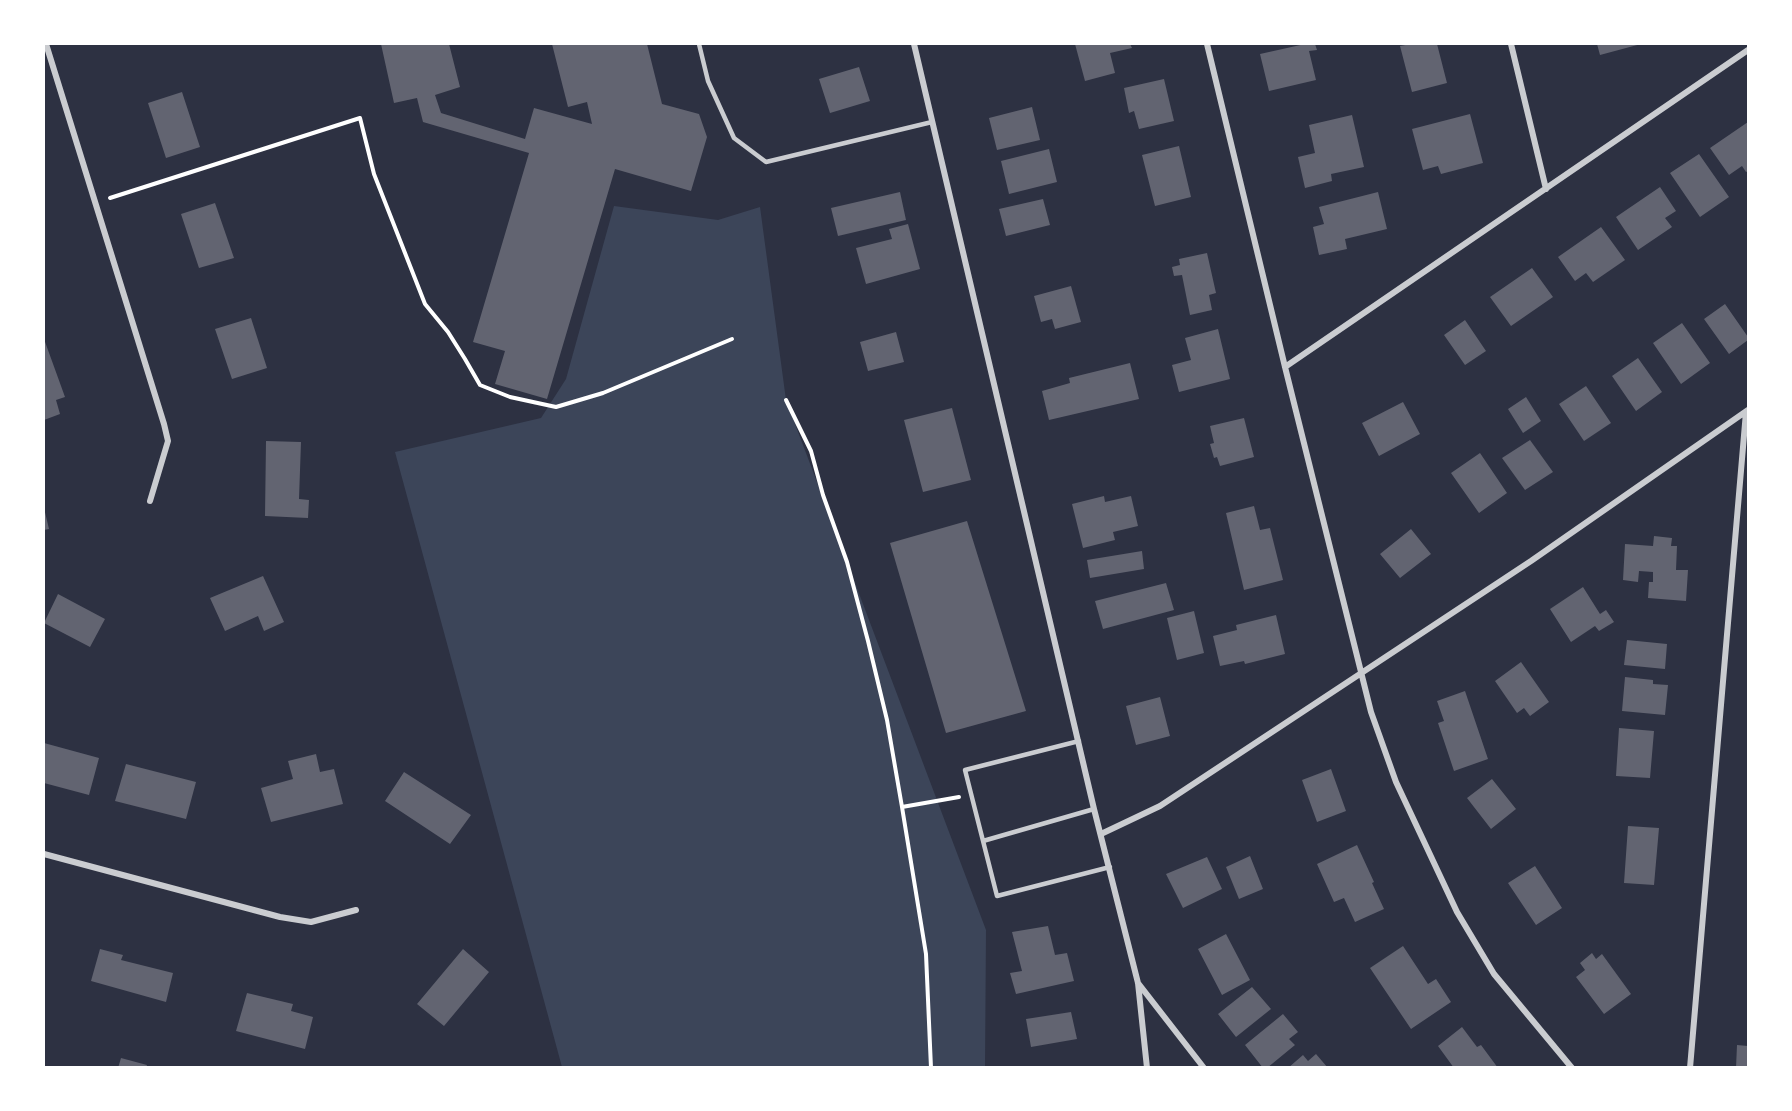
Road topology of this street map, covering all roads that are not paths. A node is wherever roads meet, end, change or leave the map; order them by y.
1 (46, 44) edge
2 (699, 44) edge
3 (914, 44) edge
4 (1207, 44) edge
5 (1511, 44) edge
6 (1749, 50) edge
7 (932, 122) junction
8 (1545, 189) junction
9 (1285, 367) junction
10 (1747, 411) edge
11 (150, 501) dead end
12 (1362, 672) junction
13 (1079, 741) junction
14 (1094, 809) junction
15 (1101, 834) junction
16 (983, 841) junction
17 (44, 854) edge
18 (1110, 867) junction
19 (356, 909) dead end
20 (1138, 983) junction
21 (1147, 1068) edge
22 (1204, 1068) edge
23 (1572, 1068) edge
24 (1690, 1068) edge

1 - 11 street
2 - 7 lane
3 - 7 street
4 - 9 street
5 - 8 street
6 - 8 street
7 - 13 street
8 - 9 street
9 - 12 street
10 - 12 street
10 - 24 street
12 - 15 street
12 - 23 street
13 - 14 street
13 - 16 lane
14 - 15 street
14 - 16 lane
15 - 18 street
16 - 18 lane
17 - 19 street
18 - 20 street
20 - 21 street
20 - 22 street

